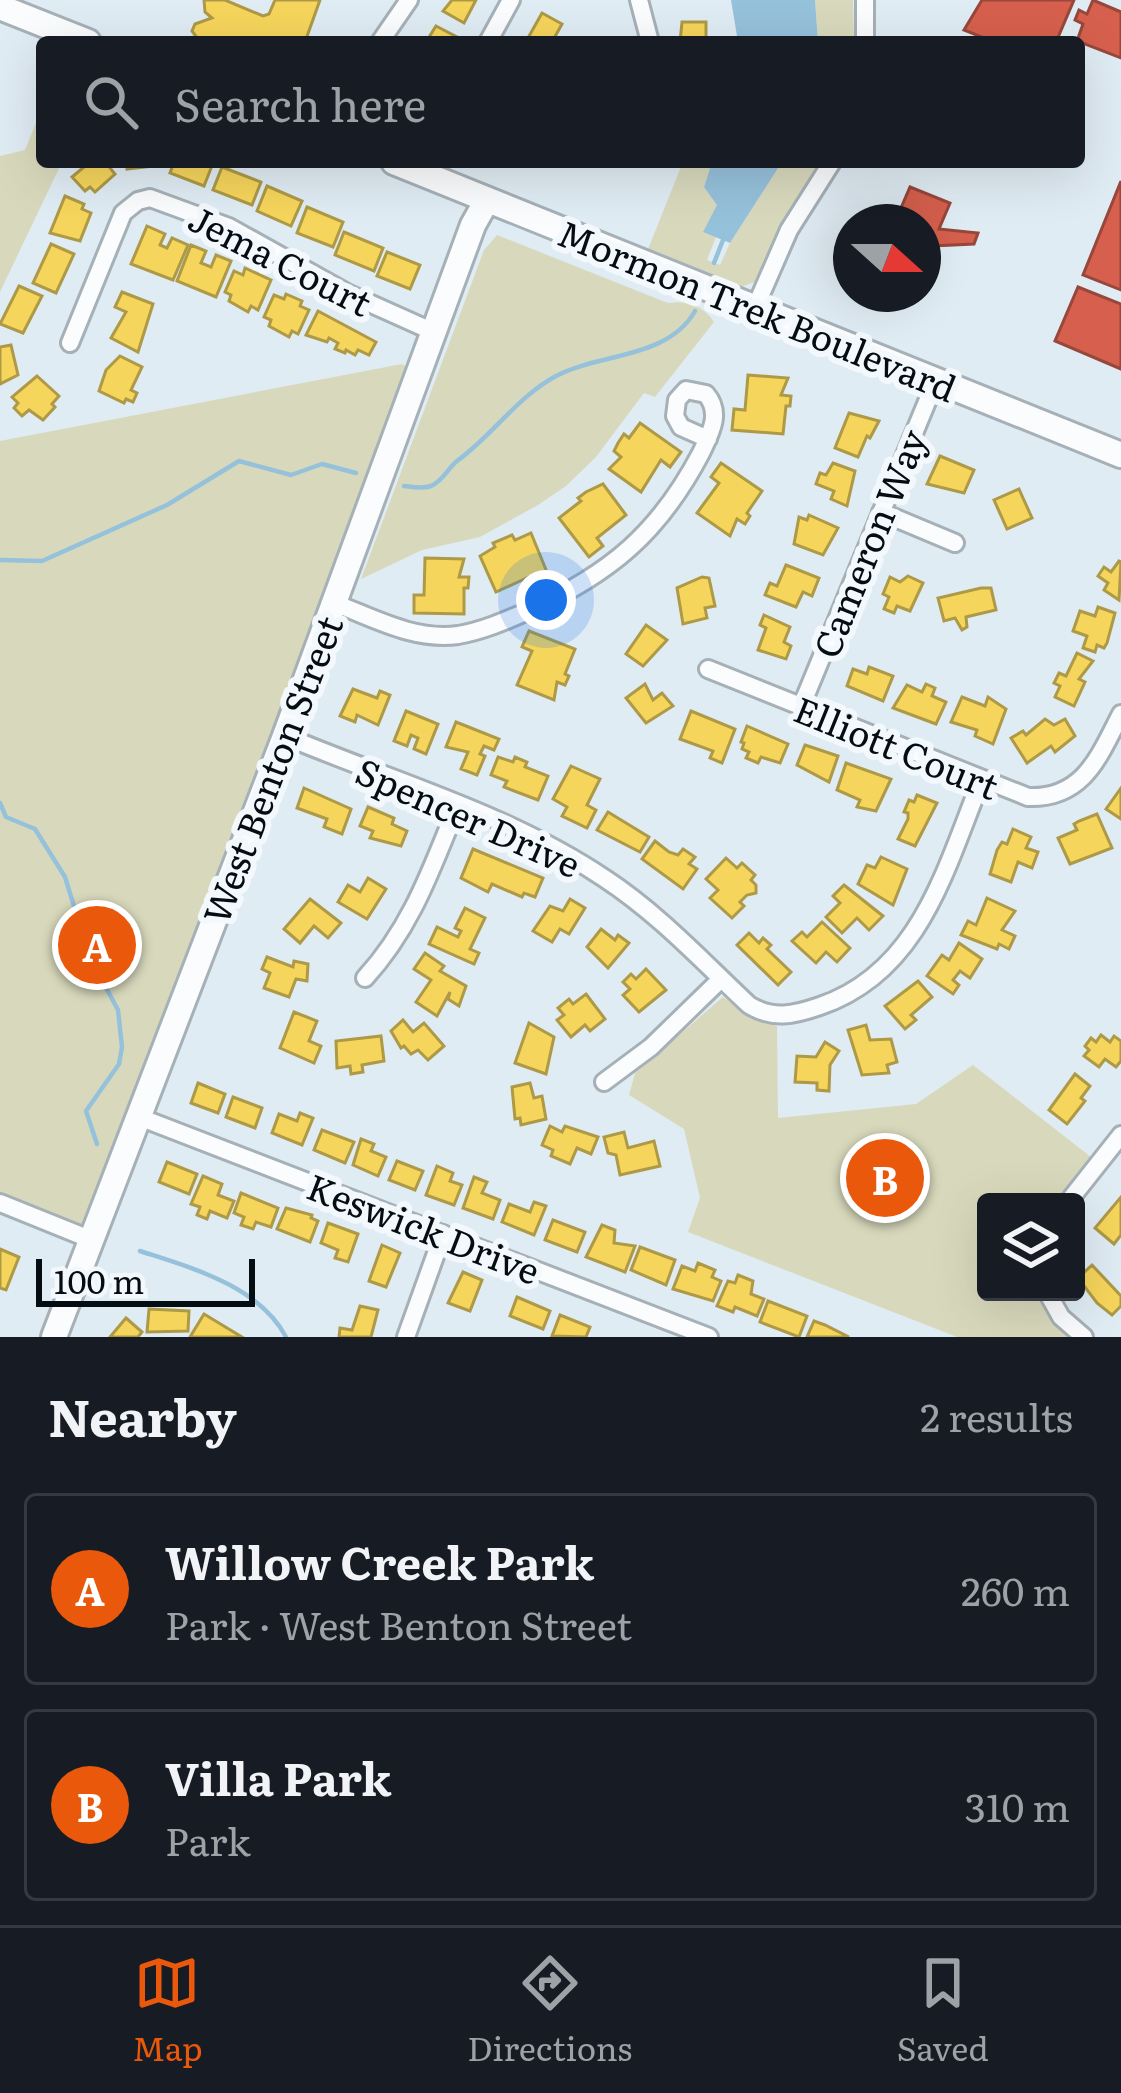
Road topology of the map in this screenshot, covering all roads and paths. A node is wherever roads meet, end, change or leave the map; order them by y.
1 (409, 0) edge
2 (511, 0) edge
3 (639, 0) edge
4 (866, 0) edge
5 (0, 7) edge
6 (73, 36) edge
7 (384, 36) edge
8 (491, 36) edge
9 (648, 36) edge
10 (866, 36) edge
11 (409, 168) edge
12 (828, 168) edge
13 (487, 200) junction
14 (755, 308) junction
15 (436, 333) junction
16 (70, 343) dead end
17 (936, 380) junction
18 (708, 439) dead end
19 (1121, 455) edge
20 (881, 512) junction
21 (955, 543) dead end
22 (334, 603) junction
23 (708, 669) dead end
24 (801, 707) junction
25 (1121, 713) edge
26 (285, 736) junction
27 (981, 781) junction
28 (458, 804) junction
29 (364, 978) dead end
30 (722, 980) junction
31 (604, 1082) dead end
32 (139, 1117) junction
33 (1121, 1135) edge
34 (1075, 1193) edge
35 (0, 1203) edge
36 (443, 1234) junction
37 (92, 1240) junction
38 (1052, 1301) edge
39 (54, 1337) edge
40 (406, 1337) edge
41 (709, 1337) edge
42 (1084, 1337) edge

1 - 7 street
2 - 8 street
3 - 9 street
4 - 10 street
5 - 6 street
11 - 13 street, Mormon Trek Boulevard
12 - 14 street
13 - 14 street, Mormon Trek Boulevard
13 - 15 street, West Benton Street
14 - 17 street, Mormon Trek Boulevard
15 - 16 street, Jema Court
15 - 22 street, West Benton Street
17 - 19 street, Mormon Trek Boulevard
17 - 20 street, Cameron Way
18 - 22 street
20 - 21 street
20 - 24 street, Cameron Way
22 - 26 street, West Benton Street
23 - 24 street, Elliott Court
24 - 27 street, Elliott Court
25 - 27 street, Elliott Court
26 - 28 street, Spencer Drive
26 - 32 street, West Benton Street
27 - 30 street, Spencer Drive
28 - 29 street
28 - 30 street, Spencer Drive
30 - 31 street
32 - 36 street, Keswick Drive
32 - 37 street, West Benton Street
33 - 34 street
35 - 37 street
36 - 40 street
36 - 41 street, Keswick Drive
37 - 39 street, West Benton Street
38 - 42 street

